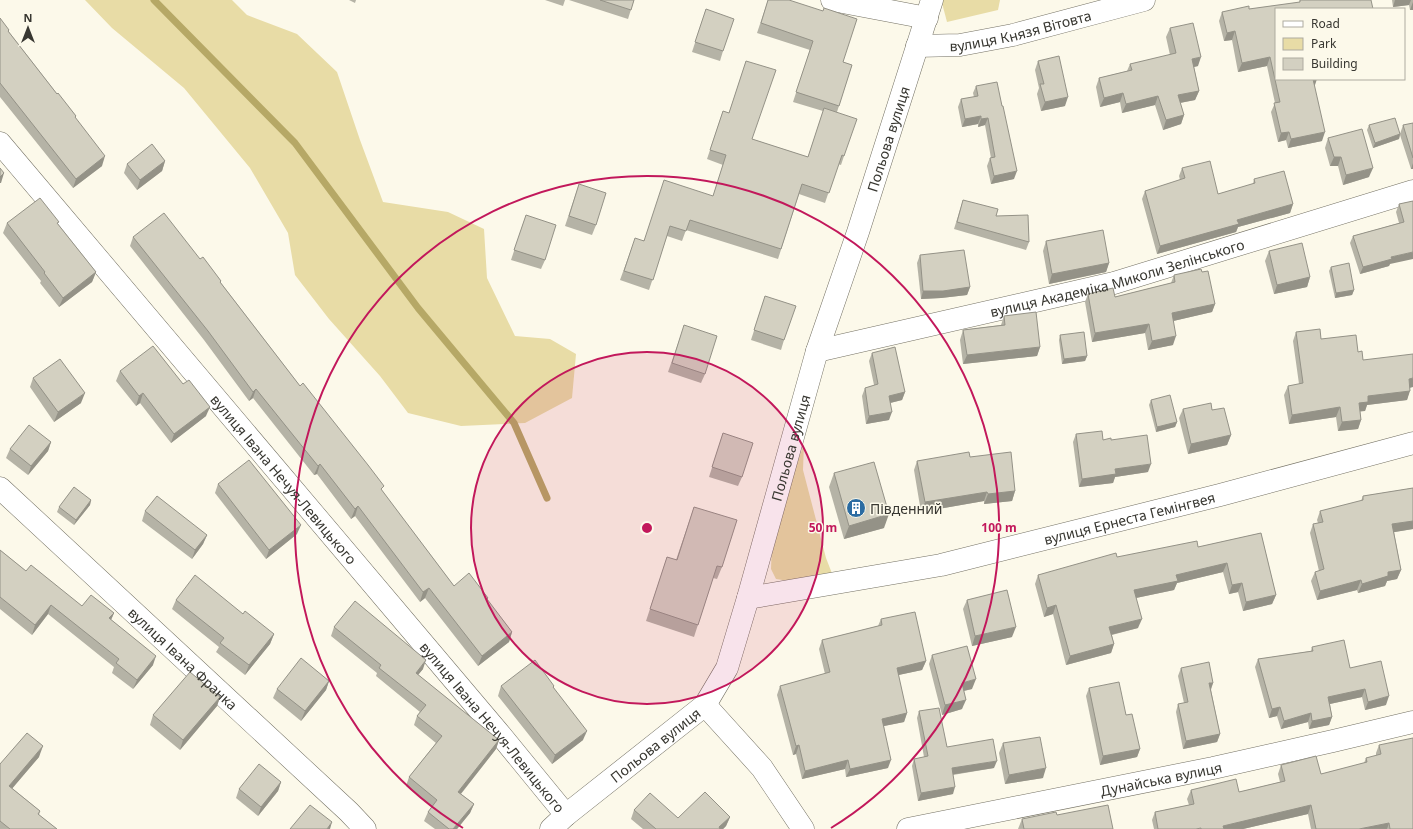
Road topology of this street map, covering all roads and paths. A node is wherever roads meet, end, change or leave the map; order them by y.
1 (832, 0) edge
2 (1144, 0) edge
3 (930, 9) edge
4 (917, 46) junction
5 (0, 143) edge
6 (1413, 191) edge
7 (816, 351) junction
8 (1413, 443) edge
9 (0, 488) edge
10 (748, 598) junction
11 (705, 705) junction
12 (1413, 722) edge
13 (559, 822) edge
14 (365, 829) edge
15 (803, 829) edge
16 (908, 829) edge

1 - 3 street
2 - 4 street, вулиця Князя Вітовта
3 - 4 street, Польова вулиця
4 - 7 street, Польова вулиця
5 - 13 street, вулиця Івана Нечуя-Левицького
6 - 7 street, вулиця Академіка Миколи Зелінського
7 - 10 street, Польова вулиця
8 - 10 street, вулиця Ернеста Гемінгвея
9 - 14 street, вулиця Івана Франка
10 - 11 street, Польова вулиця
11 - 13 street, Польова вулиця
11 - 15 street
12 - 16 street, Дунайська вулиця

